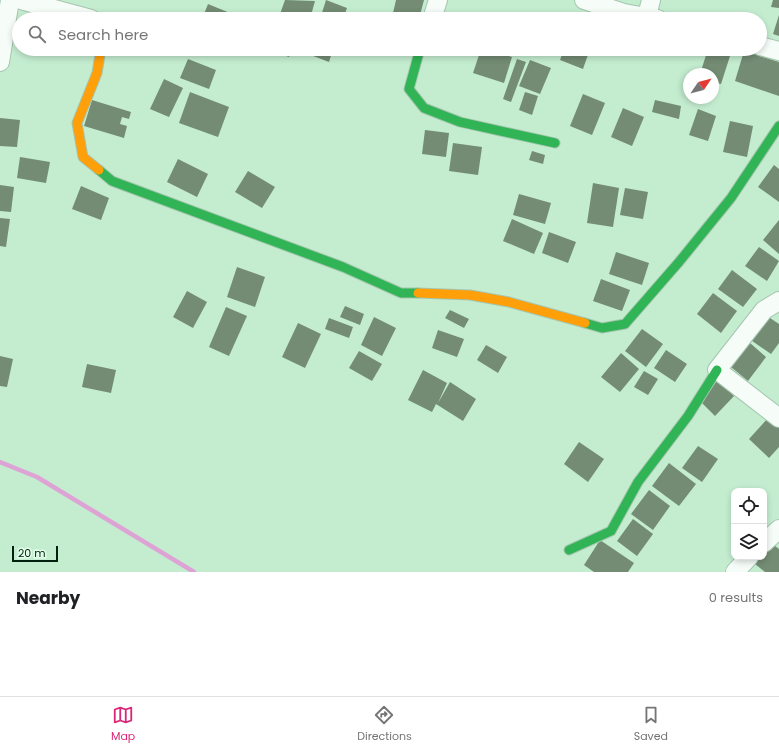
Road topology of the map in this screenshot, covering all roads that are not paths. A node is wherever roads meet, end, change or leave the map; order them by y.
1 (10, 0) edge
2 (21, 0) edge
3 (438, 0) edge
4 (584, 0) edge
5 (65, 12) edge
6 (434, 12) edge
7 (621, 12) edge
8 (767, 48) edge
9 (779, 51) edge
10 (99, 56) edge
11 (418, 56) edge
12 (0, 62) edge
13 (779, 126) edge
14 (555, 143) dead end
15 (779, 300) edge
16 (717, 370) junction
17 (779, 418) edge
18 (779, 529) edge
19 (767, 540) edge
20 (569, 550) dead end
21 (746, 560) edge
22 (735, 572) edge

1 - 12 street
2 - 5 street
3 - 6 street
4 - 7 street
8 - 9 street
10 - 13 street
11 - 14 street
15 - 16 street
16 - 17 street
16 - 20 street
18 - 19 street
21 - 22 street

